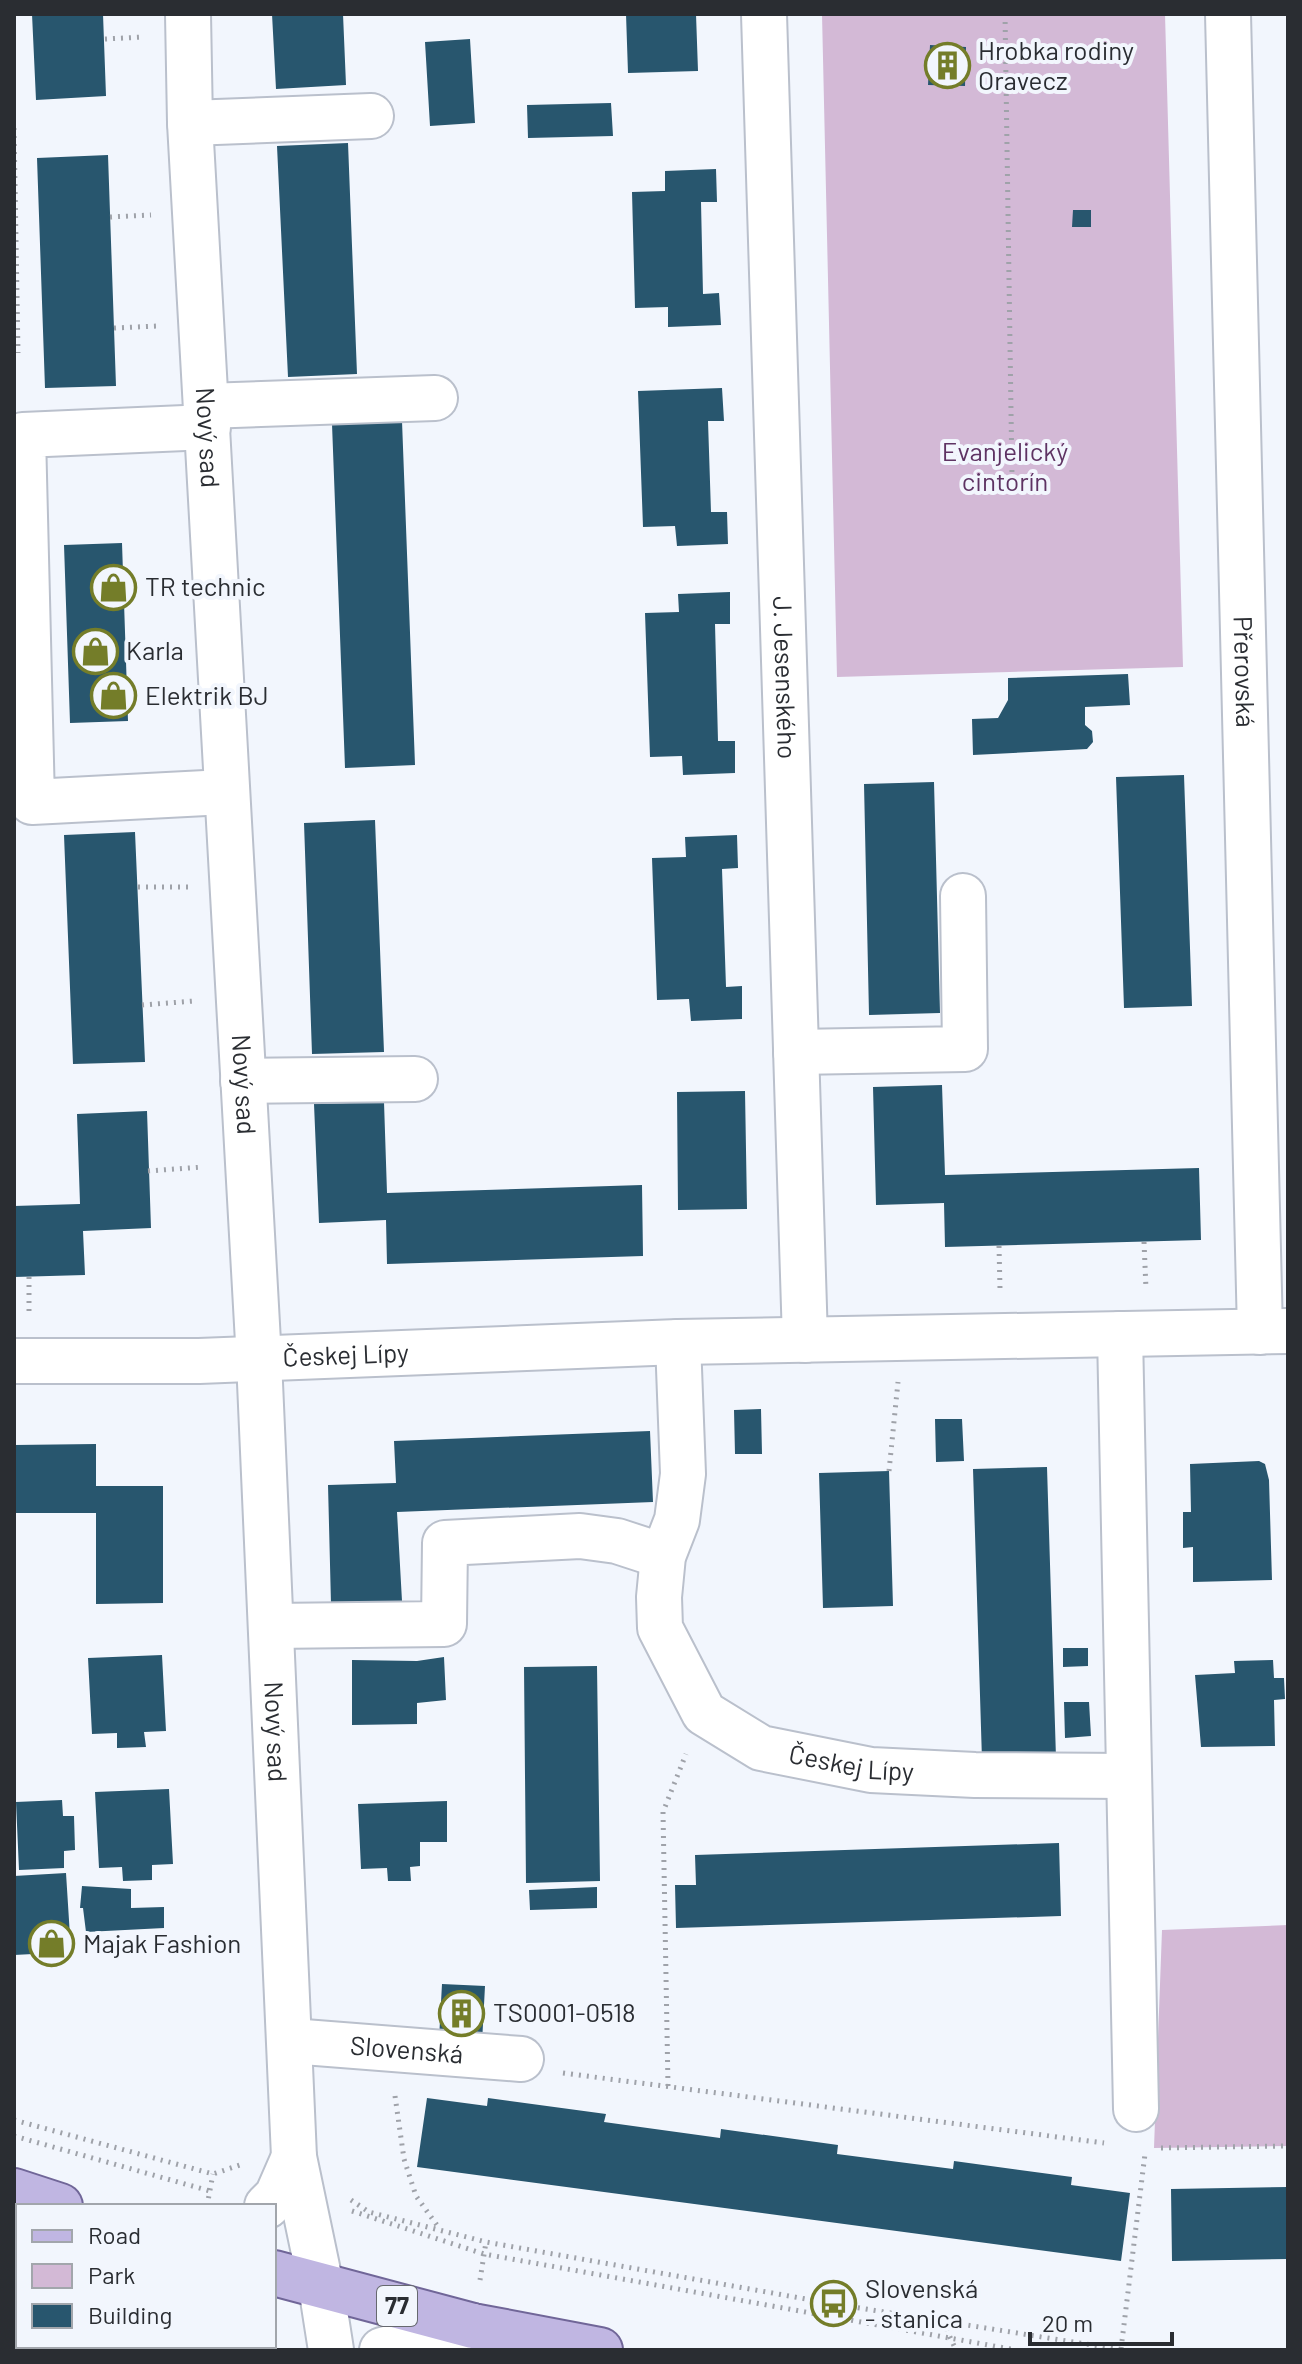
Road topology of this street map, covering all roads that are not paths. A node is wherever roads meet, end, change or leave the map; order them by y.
1 (764, 14) edge
2 (1228, 14) edge
3 (171, 25) edge
4 (371, 116) dead end
5 (190, 123) junction
6 (435, 398) dead end
7 (207, 417) junction
8 (225, 792) junction
9 (963, 896) dead end
10 (796, 1052) junction
11 (415, 1079) dead end
12 (243, 1081) junction
13 (1274, 1331) edge
14 (1120, 1334) junction
15 (805, 1340) junction
16 (678, 1342) junction
17 (259, 1360) junction
18 (14, 1361) edge
19 (663, 1556) junction
20 (271, 1626) junction
21 (1128, 1776) junction
22 (291, 2041) junction
23 (513, 2058) road end
24 (1127, 2127) road end
25 (294, 2157) junction
26 (14, 2191) edge
27 (54, 2204) edge
28 (269, 2204) edge
29 (276, 2274) edge
30 (321, 2286) junction
31 (476, 2308) junction
32 (331, 2350) edge
33 (382, 2350) edge
34 (600, 2350) edge

1 - 10 street, J. Jesenského
2 - 13 street, Přerovská
3 - 5 street, Nový sad
4 - 5 street
5 - 7 street, Nový sad
6 - 7 street
7 - 8 street, Nový sad
7 - 8 street
8 - 12 street, Nový sad
9 - 10 street
10 - 15 street, J. Jesenského
11 - 12 street
12 - 17 street, Nový sad
13 - 14 street, Českej Lípy
14 - 15 street, Českej Lípy
14 - 21 street
15 - 16 street, Českej Lípy
16 - 17 street, Českej Lípy
16 - 19 street
17 - 18 street, Českej Lípy
17 - 20 street, Nový sad
19 - 20 street
19 - 21 street, Českej Lípy
20 - 22 street, Nový sad
21 - 24 street
22 - 23 street, Slovenská
22 - 25 street, Nový sad
25 - 28 street, Nový sad
25 - 30 street, Nový sad
26 - 27 main road
29 - 30 main road, 77
30 - 31 main road, 77
30 - 32 street, Nový sad
31 - 33 street
31 - 34 main road, 77

